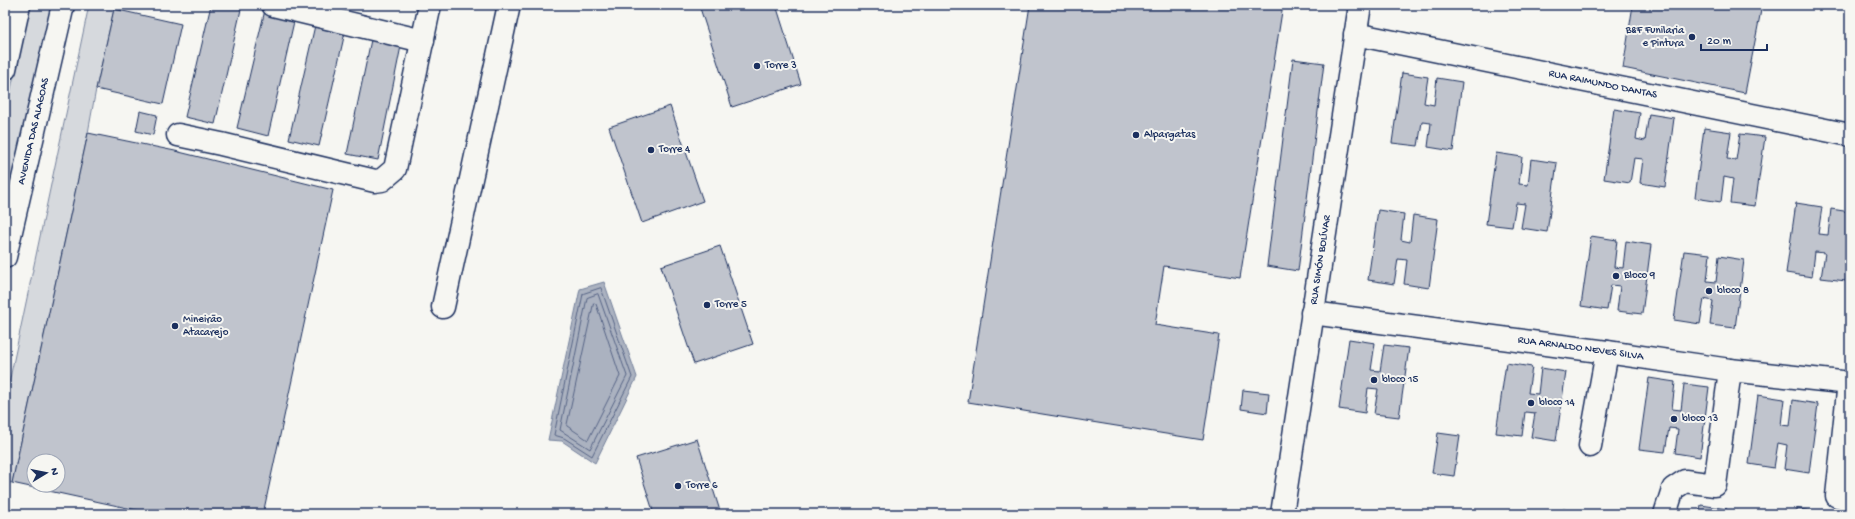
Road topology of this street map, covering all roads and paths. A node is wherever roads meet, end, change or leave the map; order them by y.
1 (19, 5) edge
2 (63, 5) edge
3 (273, 5) edge
4 (430, 5) edge
5 (509, 5) edge
6 (1360, 5) edge
7 (1355, 34) junction
8 (423, 41) junction
9 (5, 69) edge
10 (178, 135) dead end
11 (1850, 135) edge
12 (5, 258) edge
13 (443, 307) dead end
14 (1312, 314) junction
15 (1607, 352) junction
16 (1730, 370) junction
17 (1849, 382) edge
18 (1590, 446) dead end
19 (1850, 499) edge
20 (1282, 514) edge
21 (1666, 514) edge

1 - 9 street
2 - 12 street, AVENIDA DAS ALAGOAS
3 - 8 street
4 - 8 street
5 - 13 street
6 - 7 street, RUA SIMÓN BOLÍVAR
7 - 11 street, RUA RAIMUNDO DANTAS
7 - 14 street, RUA SIMÓN BOLÍVAR
8 - 10 street
14 - 15 street, RUA ARNALDO NEVES SILVA
14 - 20 street, RUA SIMÓN BOLÍVAR
15 - 16 street, RUA ARNALDO NEVES SILVA
15 - 18 street
16 - 17 street, RUA ARNALDO NEVES SILVA
16 - 21 street
17 - 19 street

